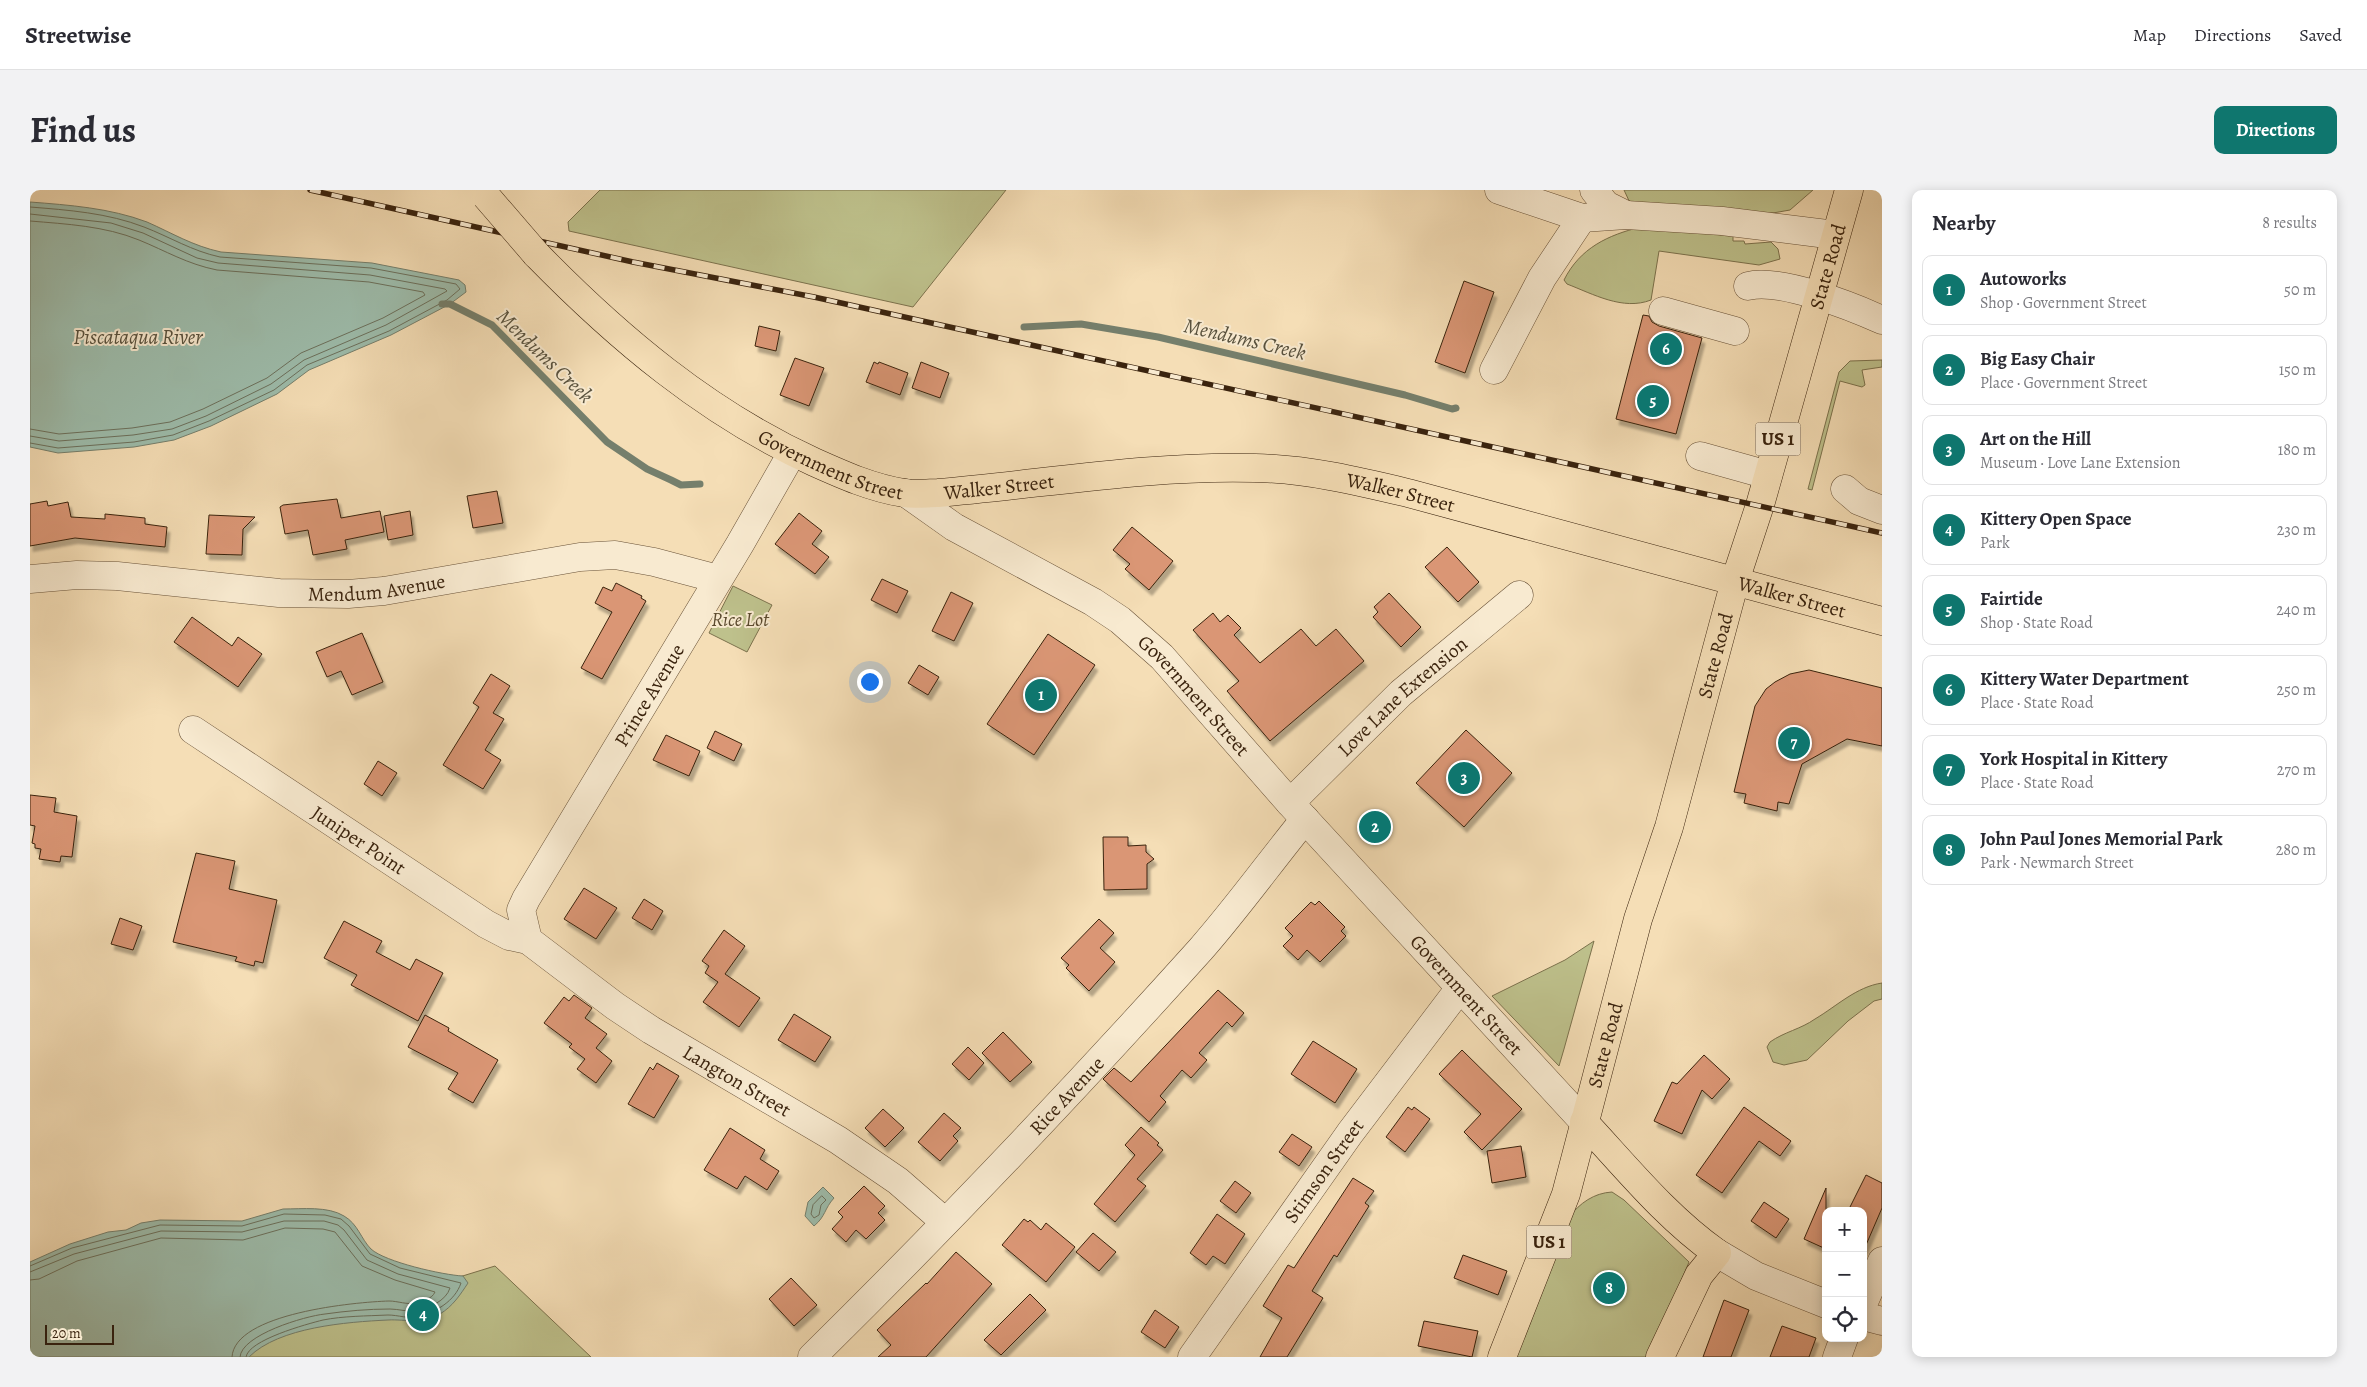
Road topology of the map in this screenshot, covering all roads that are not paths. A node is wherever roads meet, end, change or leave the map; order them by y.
1 (1499, 190) edge
2 (1594, 190) edge
3 (1849, 190) edge
4 (484, 193) edge
5 (1626, 215) junction
6 (1582, 218) junction
7 (1835, 235) junction
8 (1748, 286) dead end
9 (1817, 296) junction
10 (1663, 311) dead end
11 (1882, 320) edge
12 (1735, 331) dead end
13 (1494, 370) dead end
14 (792, 453) junction
15 (1700, 456) dead end
16 (1768, 475) junction
17 (1845, 490) dead end
18 (906, 493) junction
19 (1882, 510) edge
20 (30, 579) edge
21 (718, 579) junction
22 (1735, 581) junction
23 (1519, 595) dead end
24 (1882, 621) edge
25 (193, 730) dead end
26 (1297, 811) junction
27 (528, 940) junction
28 (1460, 988) junction
29 (1584, 1122) junction
30 (945, 1222) junction
31 (1717, 1253) junction
32 (1882, 1261) edge
33 (1866, 1297) edge
34 (1822, 1302) edge
35 (1867, 1317) edge
36 (1882, 1321) edge
37 (1843, 1342) edge
38 (812, 1357) edge
39 (1192, 1357) edge
40 (1502, 1357) edge
41 (1660, 1357) edge
42 (1837, 1357) edge

1 - 6 street
2 - 5 street
3 - 7 main road, State Road / US 1
4 - 14 main road, Government Street, bridge
5 - 6 street
5 - 7 street
6 - 13 street
7 - 9 main road, State Road / US 1
8 - 9 street
9 - 11 street
9 - 16 main road, State Road / US 1
10 - 12 street
14 - 18 main road, Government Street
14 - 21 street, Prince Avenue
15 - 16 street
16 - 22 main road, State Road / US 1
17 - 19 street
18 - 22 main road, Walker Street
18 - 26 street, Government Street
20 - 21 street, Mendum Avenue
21 - 27 street, Prince Avenue
22 - 24 main road, Walker Street
22 - 29 main road, State Road / US 1
23 - 26 street, Love Lane Extension
25 - 27 street, Juniper Point
26 - 28 street, Government Street
26 - 30 street, Rice Avenue
27 - 30 street, Langton Street
28 - 29 street, Government Street
28 - 39 street, Stimson Street
29 - 31 main road, Government Street
29 - 40 main road, US 1
30 - 38 street, Rice Avenue
31 - 34 street, Government Street
31 - 41 main road
32 - 33 street
35 - 36 street
37 - 42 street

